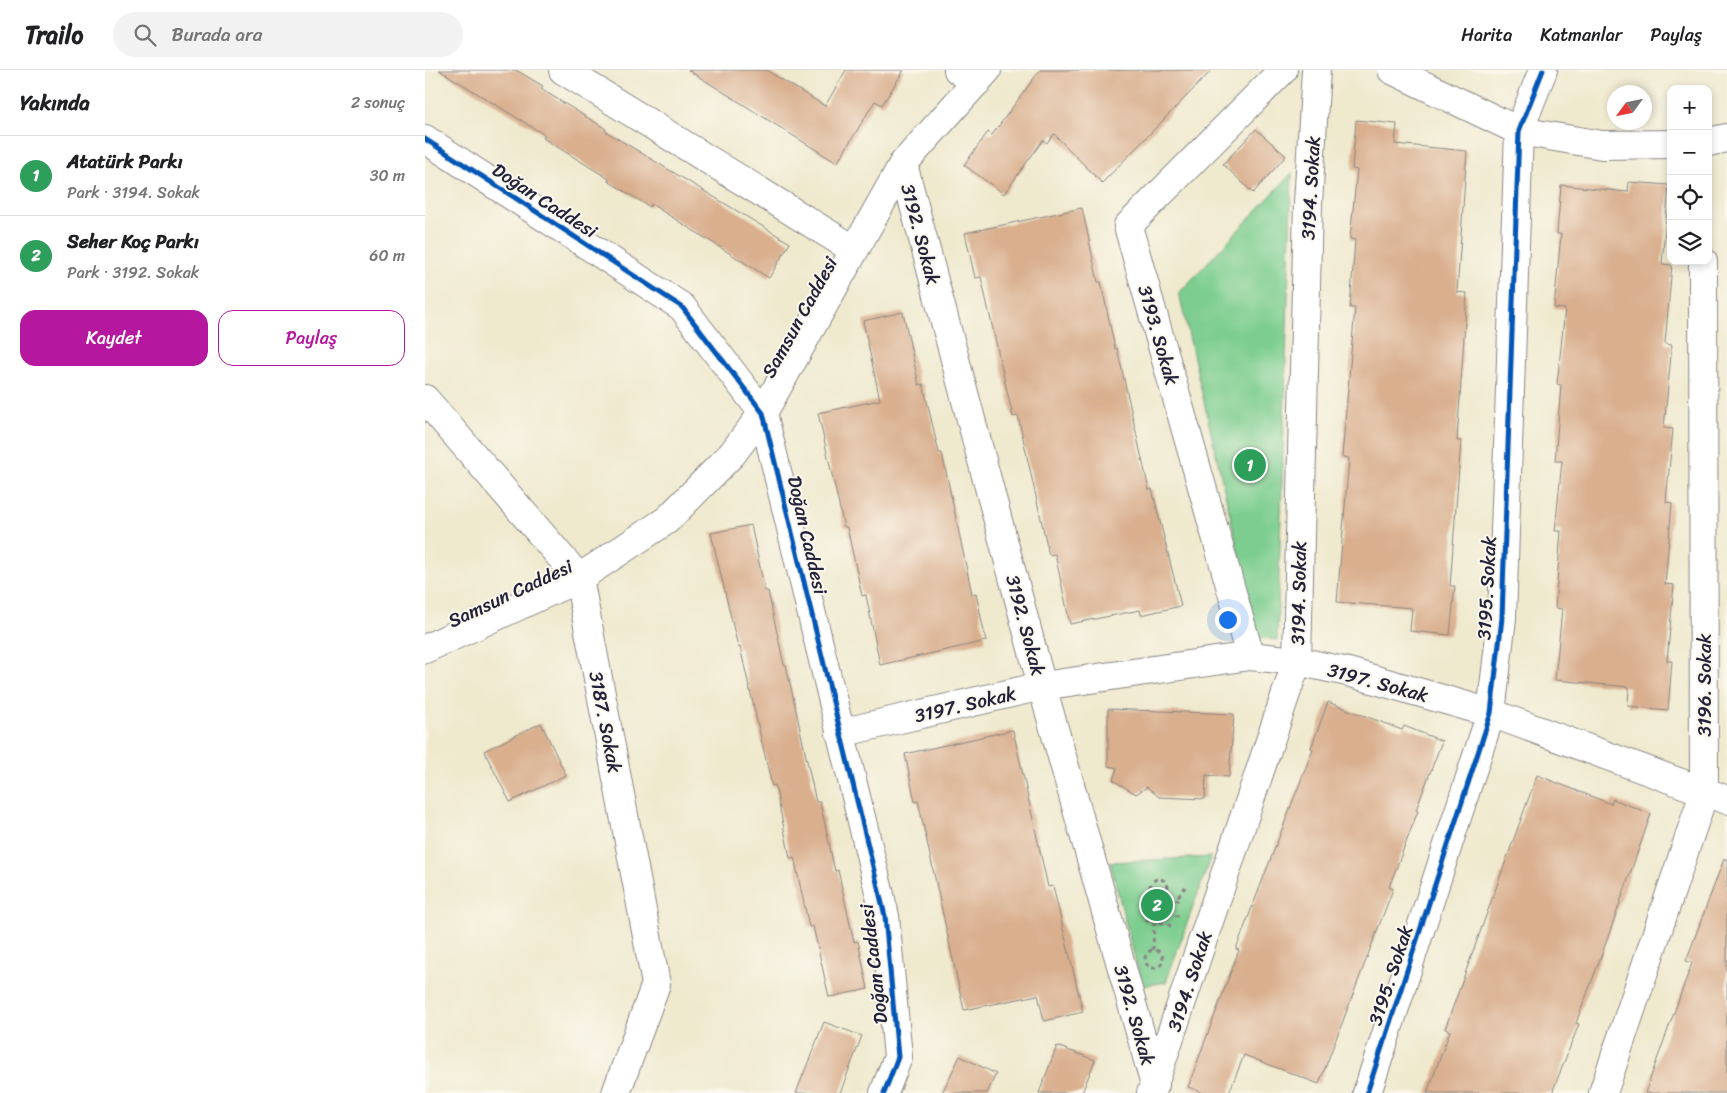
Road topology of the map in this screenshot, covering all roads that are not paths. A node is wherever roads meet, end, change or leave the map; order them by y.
1 (563, 70) edge
2 (1283, 70) edge
3 (1316, 70) edge
4 (1392, 70) edge
5 (1543, 70) edge
6 (974, 74) edge
7 (1519, 131) junction
8 (1727, 138) edge
9 (425, 139) edge
10 (1712, 141) edge
11 (1667, 144) edge
12 (903, 164) junction
13 (853, 249) junction
14 (1703, 265) edge
15 (425, 398) edge
16 (763, 413) junction
17 (579, 578) junction
18 (425, 650) edge
19 (1250, 656) junction
20 (1297, 661) junction
21 (1042, 686) junction
22 (1491, 713) junction
23 (840, 733) junction
24 (1716, 797) edge
25 (1153, 1089) edge
26 (616, 1093) edge
27 (884, 1093) edge
28 (1367, 1093) edge
29 (1603, 1093) edge

1 - 13 street
2 - 19 street, 3193. Sokak
3 - 20 street, 3194. Sokak
4 - 7 street
5 - 7 street, 3195. Sokak
6 - 12 street, Samsun Caddesi
7 - 11 street
7 - 22 street, 3195. Sokak
8 - 10 street
9 - 16 street, Doğan Caddesi
12 - 13 street, Samsun Caddesi
12 - 21 street, 3192. Sokak
13 - 16 street, Samsun Caddesi
14 - 24 street, 3196. Sokak
15 - 17 street, 3187. Sokak
16 - 17 street, Samsun Caddesi
16 - 23 street, Doğan Caddesi
17 - 18 street, Samsun Caddesi
17 - 26 street, 3187. Sokak
19 - 20 street, 3197. Sokak
19 - 21 street, 3197. Sokak
20 - 22 street, 3197. Sokak
20 - 25 street, 3194. Sokak
21 - 23 street, 3197. Sokak
21 - 25 street, 3192. Sokak
22 - 24 street, 3197. Sokak
22 - 28 street, 3195. Sokak
23 - 27 street, Doğan Caddesi
24 - 29 street, 3196. Sokak

